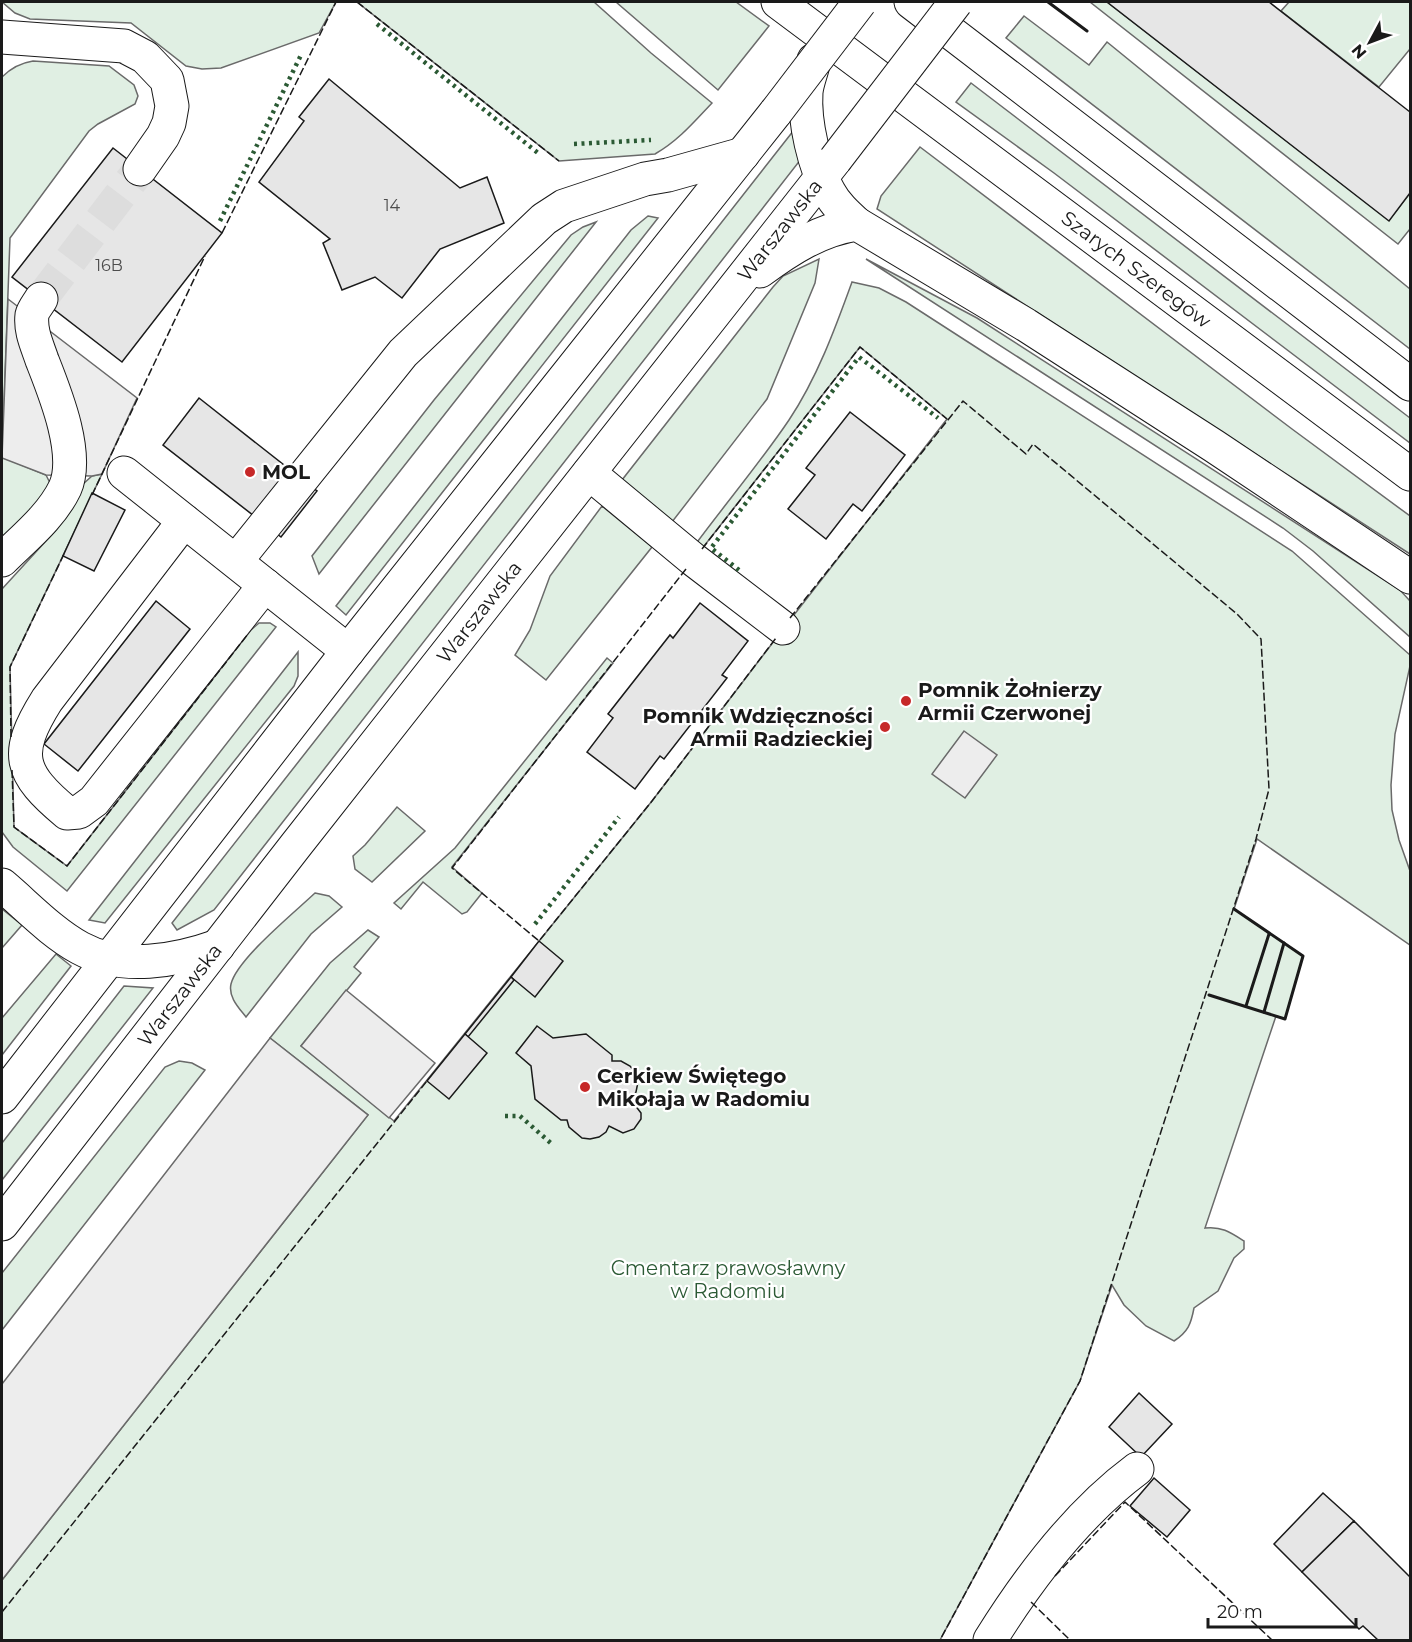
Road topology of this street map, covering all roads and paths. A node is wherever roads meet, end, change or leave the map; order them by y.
1 (778, 2) edge
2 (860, 2) edge
3 (911, 2) edge
4 (956, 2) edge
5 (2, 37) edge
6 (814, 60) junction
7 (743, 154) junction
8 (823, 159) junction
9 (140, 169) tunnel mouth
10 (857, 224) junction
11 (732, 292) junction
12 (41, 299) tunnel mouth
13 (1410, 384) edge
14 (124, 473) dead end
15 (589, 473) junction
16 (1410, 474) edge
17 (184, 521) junction
18 (2, 560) edge
19 (236, 561) junction
20 (1410, 578) edge
21 (265, 585) junction
22 (783, 628) dead end
23 (348, 651) junction
24 (2, 885) edge
25 (218, 946) junction
26 (109, 958) junction
27 (2, 1097) edge
28 (2, 1224) edge
29 (1137, 1469) dead end
30 (990, 1641) edge

1 - 16 main road, Szarych Szeregów
2 - 6 main road, bridge
3 - 13 main road
4 - 8 main road, Warszawska, bridge
5 - 9 main road
6 - 7 main road, bridge
6 - 8 main road, bridge
7 - 19 main road
7 - 23 main road
8 - 10 main road
8 - 11 main road, Warszawska
10 - 11 main road
10 - 20 main road
11 - 15 main road, Warszawska
12 - 18 main road
14 - 17 main road
15 - 22 main road
15 - 25 main road, Warszawska
17 - 19 main road
17 - 21 main road
19 - 21 main road
21 - 23 main road
23 - 26 main road
24 - 26 main road
25 - 26 main road
25 - 28 main road, Warszawska
26 - 27 main road
29 - 30 main road

